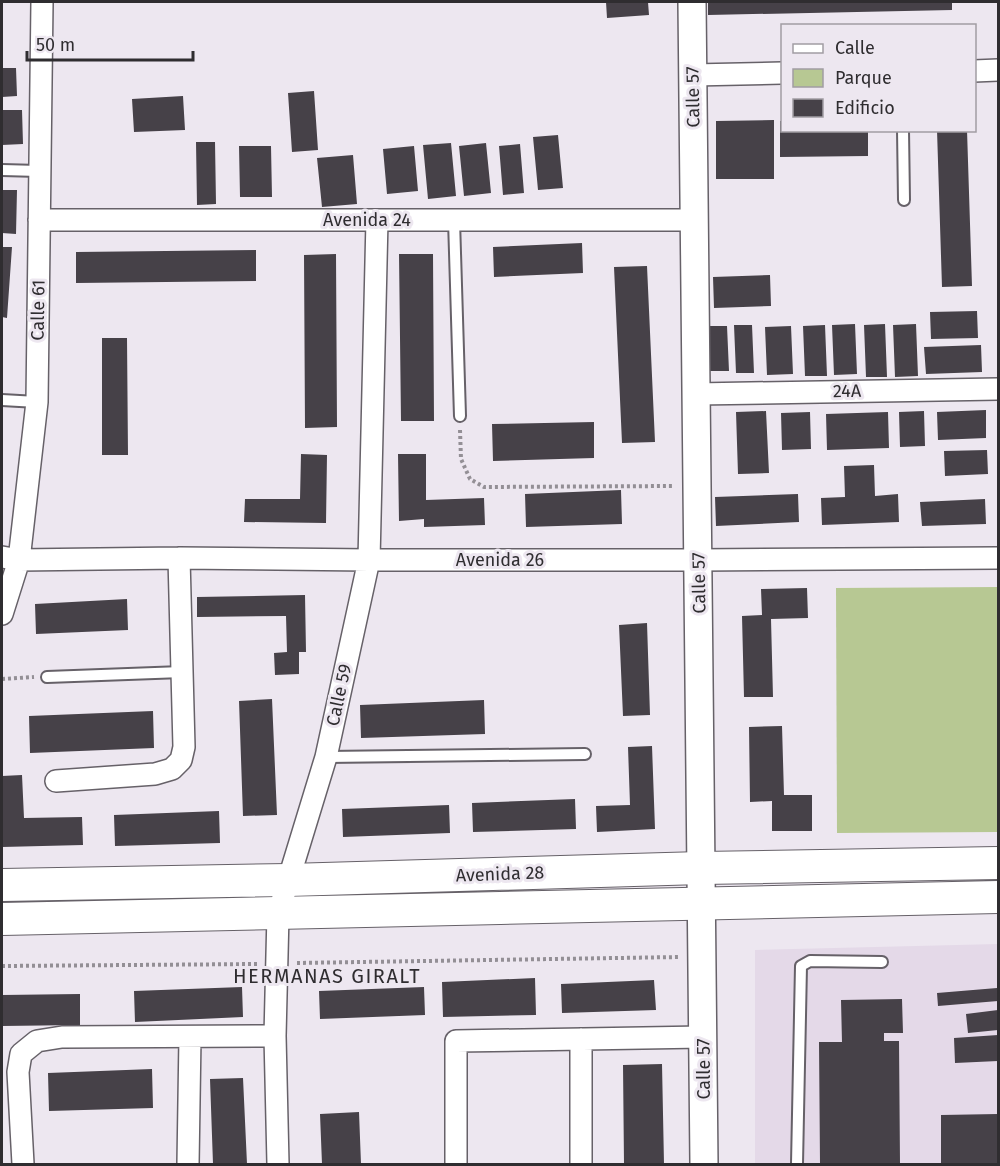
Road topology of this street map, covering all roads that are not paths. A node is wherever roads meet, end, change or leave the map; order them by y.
1 (42, 2) edge
2 (692, 2) edge
3 (976, 70) edge
4 (999, 70) edge
5 (781, 73) edge
6 (693, 75) junction
7 (903, 132) edge
8 (2, 170) edge
9 (39, 171) junction
10 (904, 200) dead end
11 (39, 220) junction
12 (378, 220) junction
13 (454, 220) junction
14 (694, 220) junction
15 (999, 389) edge
16 (696, 394) junction
17 (2, 400) edge
18 (37, 402) junction
19 (460, 416) road end
20 (10, 558) edge
21 (179, 558) junction
22 (999, 558) edge
23 (369, 560) junction
24 (698, 560) junction
25 (2, 614) edge
26 (182, 672) junction
27 (47, 677) road end
28 (585, 754) dead end
29 (326, 757) junction
30 (56, 781) dead end
31 (999, 863) edge
32 (701, 868) junction
33 (289, 880) junction
34 (2, 885) edge
35 (999, 897) edge
36 (701, 902) junction
37 (278, 914) junction
38 (2, 919) edge
39 (882, 962) dead end
40 (275, 1036) junction
41 (190, 1037) junction
42 (704, 1037) junction
43 (581, 1039) junction
44 (23, 1164) edge
45 (188, 1164) edge
46 (278, 1164) edge
47 (456, 1164) edge
48 (581, 1164) edge
49 (704, 1164) edge
50 (797, 1164) edge

1 - 9 street, Calle 61
2 - 6 street, Calle 57
3 - 4 street
5 - 6 street
6 - 14 street, Calle 57
7 - 10 lane
8 - 9 lane
9 - 11 street, Calle 61
11 - 12 street, Avenida 24
11 - 18 street, Calle 61
12 - 13 street, Avenida 24
12 - 23 street, Calle 59
13 - 14 street, Avenida 24
13 - 19 lane
14 - 16 street, Calle 57
15 - 16 street, 24A
16 - 24 street, Calle 57
17 - 18 lane
18 - 20 street, Calle 61
20 - 21 street, Avenida 26
20 - 25 street, Calle 61
21 - 23 street, Avenida 26
21 - 26 street
22 - 24 street, Avenida 26
23 - 24 street, Avenida 26
23 - 29 street, Calle 59
24 - 32 street, Calle 57
26 - 27 lane
26 - 30 street
28 - 29 lane
29 - 33 street, Calle 59
31 - 32 main road, Avenida 28
32 - 33 main road, Avenida 28
32 - 36 street, Calle 57
33 - 34 main road, Avenida 28
33 - 37 street, Calle 59
35 - 36 main road, Avenida 28
36 - 37 main road, Avenida 28
36 - 42 street, Calle 57
37 - 38 main road, Avenida 28
37 - 40 street, Calle 59
39 - 50 lane
40 - 41 street
40 - 46 street, Calle 59
41 - 44 street
41 - 45 street
42 - 43 street
42 - 49 street, Calle 57
43 - 47 street
43 - 48 street

